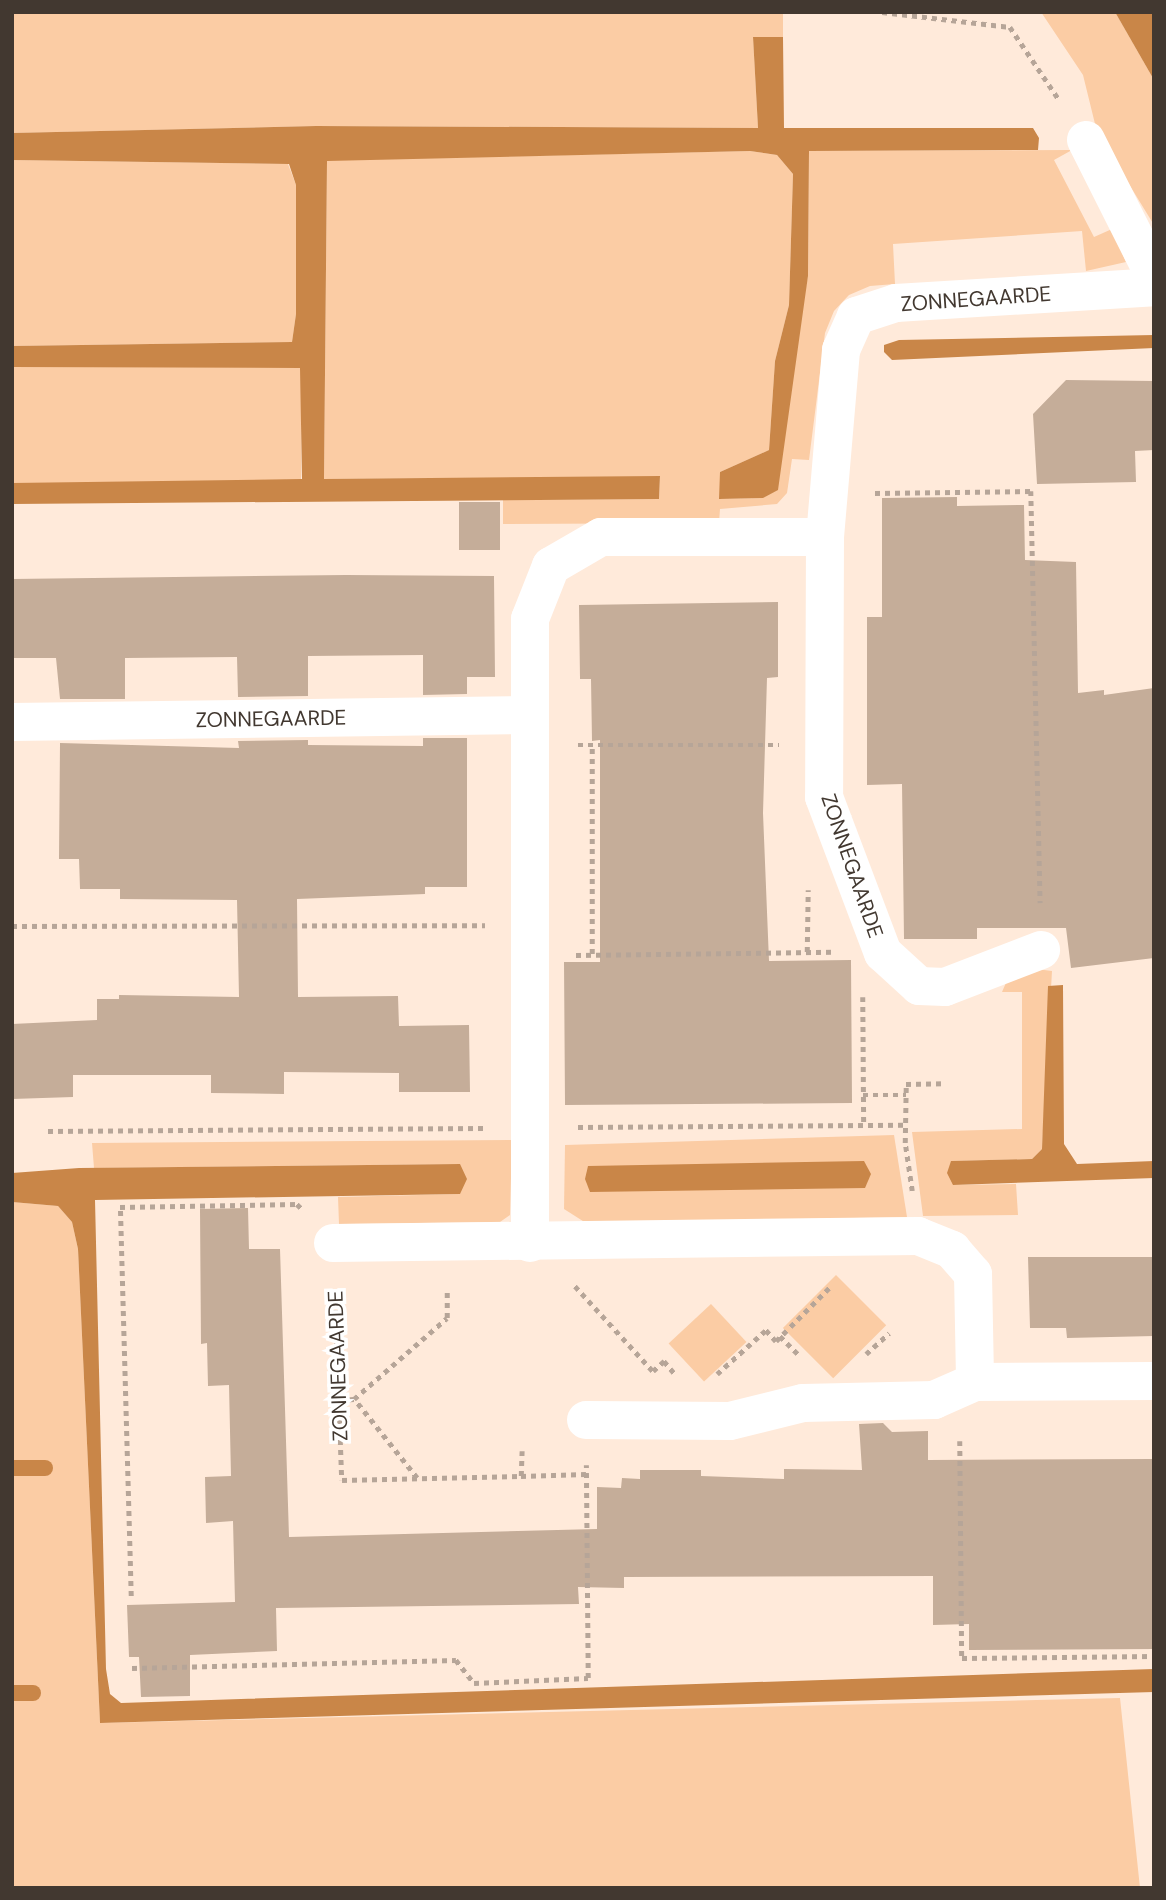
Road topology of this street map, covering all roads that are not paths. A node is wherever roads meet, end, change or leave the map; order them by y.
1 (1086, 140) road end
2 (1154, 275) edge
3 (1154, 287) edge
4 (825, 537) junction
5 (12, 722) edge
6 (529, 730) junction
7 (1041, 950) road end
8 (530, 1242) junction
9 (333, 1243) road end
10 (1154, 1381) edge
11 (963, 1387) junction
12 (586, 1420) road end

1 - 2 street
3 - 4 street, ZONNEGAARDE
4 - 6 street
4 - 7 street, ZONNEGAARDE
5 - 6 street, ZONNEGAARDE
6 - 8 street
8 - 9 street
8 - 11 street
10 - 11 street
11 - 12 street

